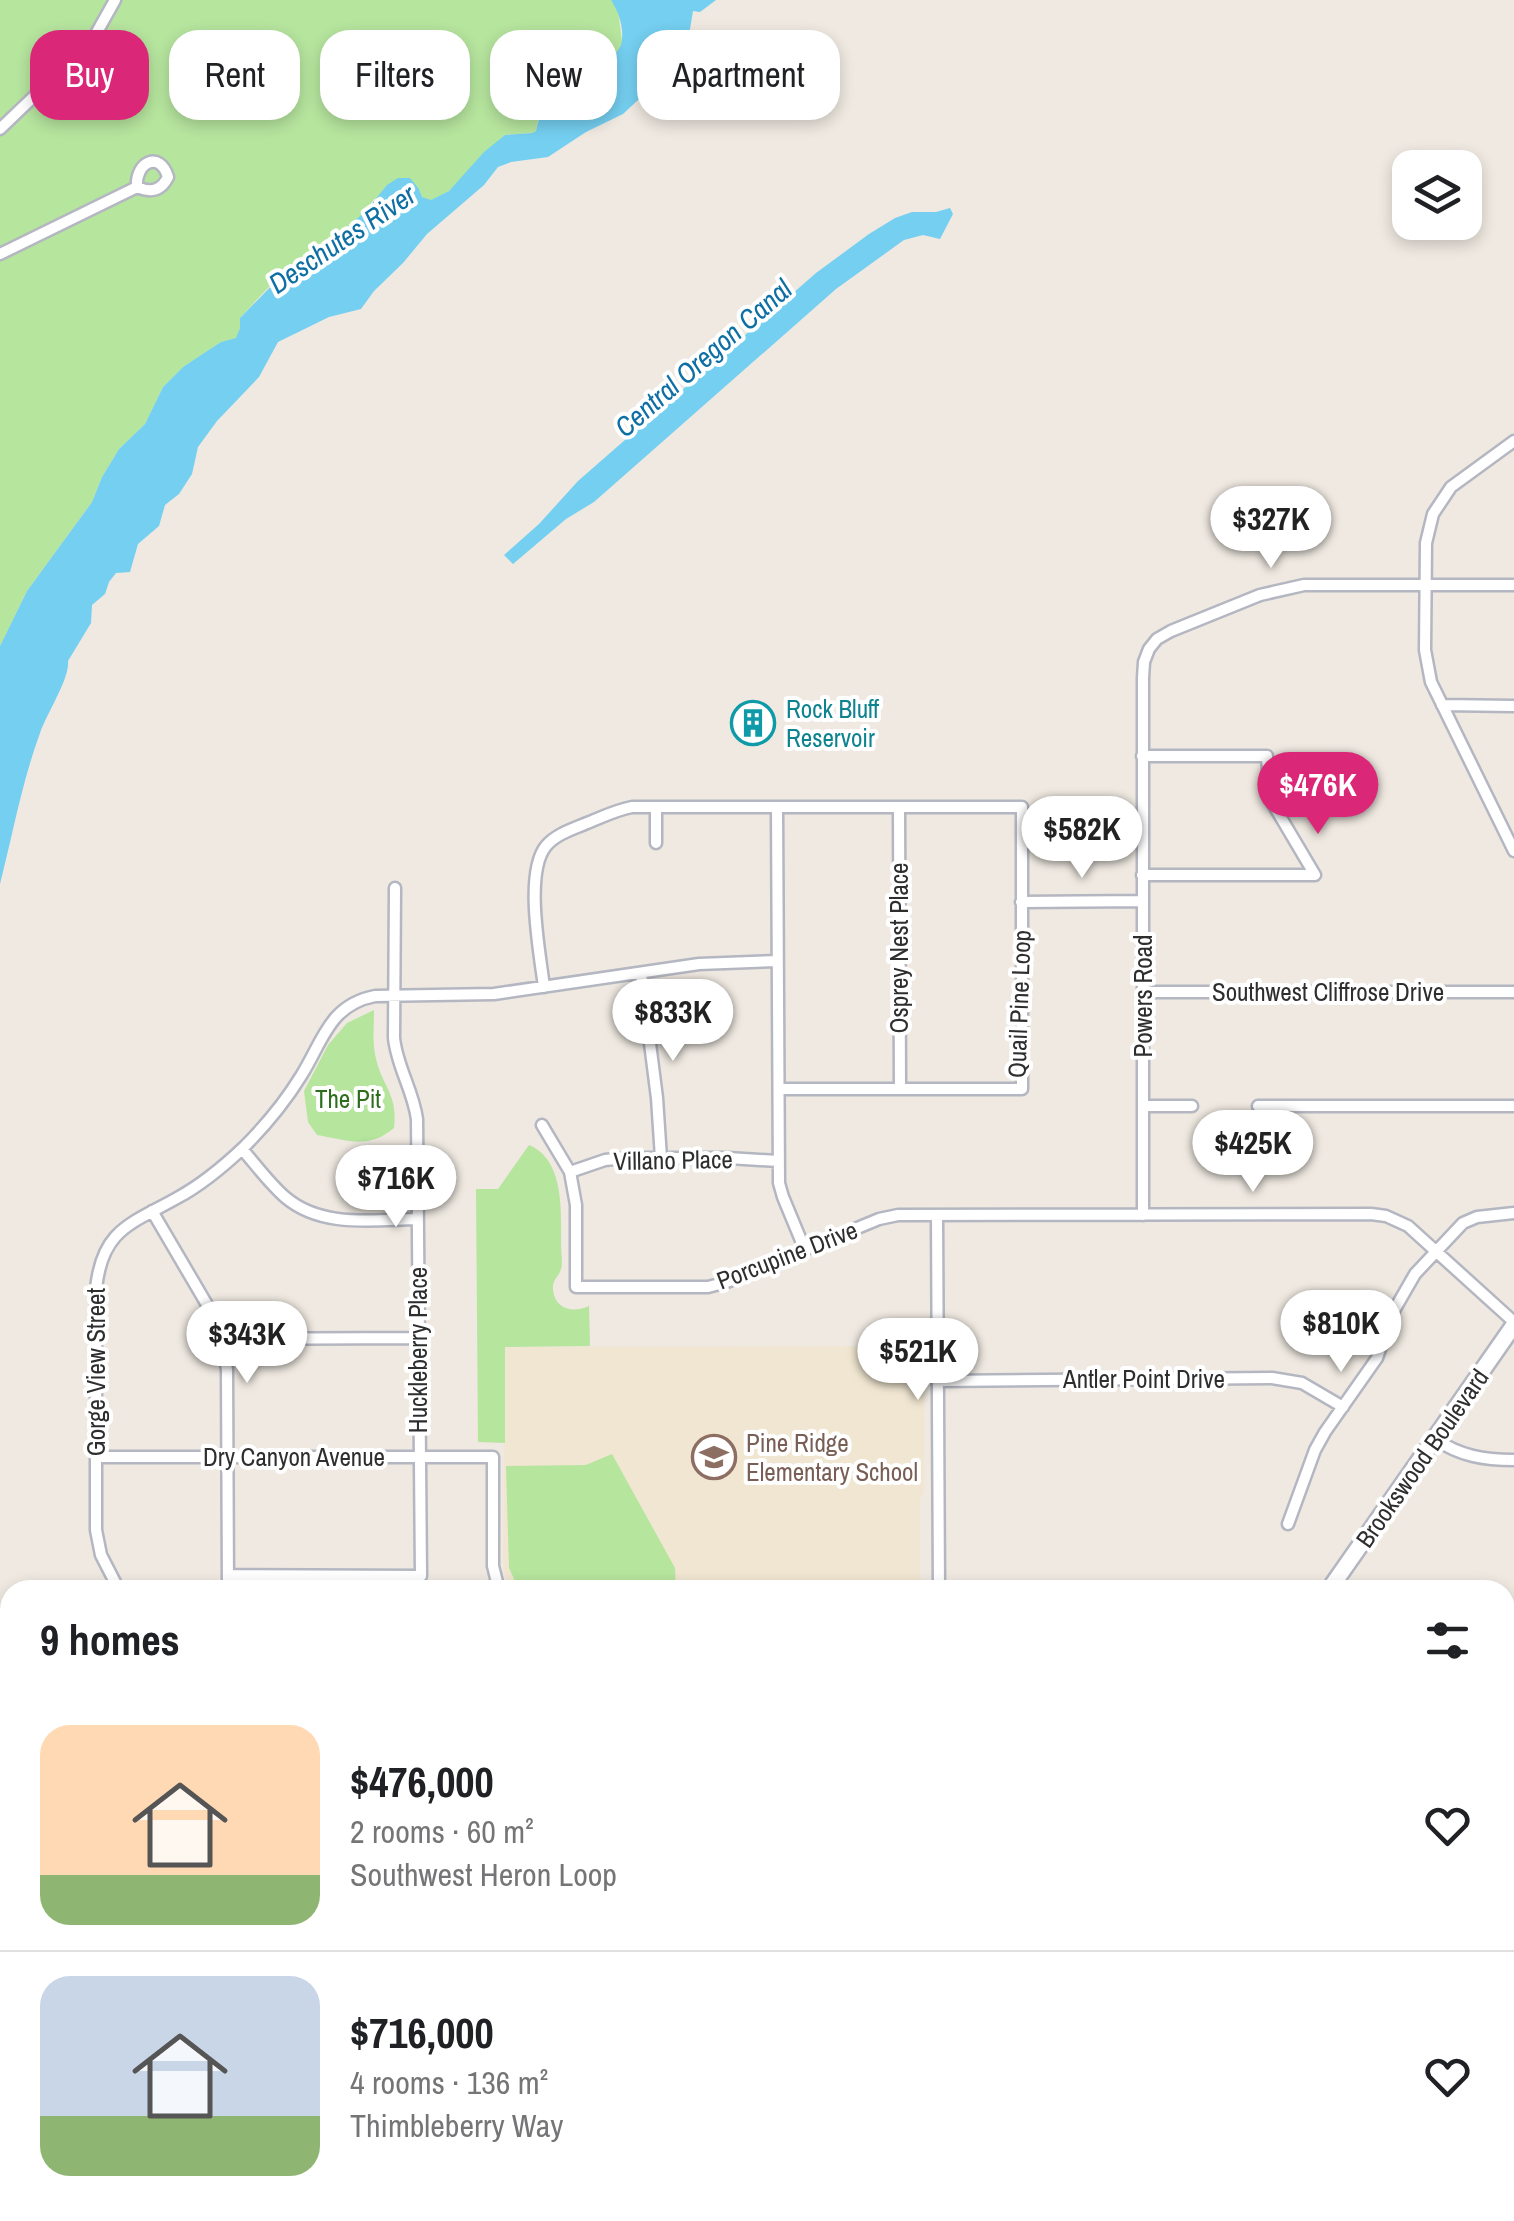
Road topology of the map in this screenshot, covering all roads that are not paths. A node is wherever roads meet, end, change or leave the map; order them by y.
1 (114, 0) edge
2 (0, 129) edge
3 (137, 187) dead end
4 (0, 254) edge
5 (1514, 441) edge
6 (1425, 585) junction
7 (1514, 585) edge
8 (1442, 705) junction
9 (1514, 706) edge
10 (1142, 756) junction
11 (656, 808) junction
12 (776, 808) junction
13 (899, 808) junction
14 (656, 843) dead end
15 (1514, 852) edge
16 (1142, 875) junction
17 (395, 888) dead end
18 (1142, 901) junction
19 (1022, 902) junction
20 (776, 961) junction
21 (641, 973) junction
22 (544, 987) junction
23 (1143, 992) junction
24 (1514, 992) edge
25 (394, 995) junction
26 (779, 1089) junction
27 (900, 1089) junction
28 (1142, 1106) junction
29 (1192, 1106) dead end
30 (1258, 1106) dead end
31 (1514, 1106) edge
32 (542, 1125) dead end
33 (242, 1149) junction
34 (661, 1158) junction
35 (778, 1161) junction
36 (570, 1172) junction
37 (152, 1210) junction
38 (1514, 1213) edge
39 (937, 1216) junction
40 (1143, 1216) junction
41 (416, 1219) junction
42 (805, 1250) junction
43 (1436, 1251) junction
44 (1514, 1324) edge
45 (418, 1338) junction
46 (222, 1339) junction
47 (938, 1380) junction
48 (1343, 1407) junction
49 (1435, 1438) junction
50 (96, 1456) junction
51 (227, 1456) junction
52 (418, 1456) junction
53 (1514, 1460) edge
54 (1288, 1524) dead end
55 (228, 1576) junction
56 (114, 1580) edge
57 (228, 1580) edge
58 (496, 1580) edge
59 (939, 1580) edge
60 (1337, 1580) edge

1 - 2 street
3 - 4 street
5 - 6 street
6 - 7 street, Powers Road
6 - 8 street
6 - 10 street, Powers Road
8 - 9 street
8 - 15 street
10 - 16 street, Powers Road
10 - 16 street
11 - 12 street, Quail Pine Loop
11 - 14 street
11 - 22 street, Quail Pine Loop
12 - 13 street, Quail Pine Loop
12 - 20 street
13 - 19 street, Quail Pine Loop
13 - 27 street, Osprey Nest Place
16 - 18 street, Powers Road
17 - 25 street, Huckleberry Place
18 - 19 street
18 - 23 street, Powers Road
19 - 27 street, Quail Pine Loop
20 - 21 street, Gorge View Street
20 - 26 street
21 - 22 street, Gorge View Street
21 - 34 street
22 - 25 street, Gorge View Street
23 - 24 street, Southwest Cliffrose Drive
23 - 28 street, Powers Road
25 - 33 street, Gorge View Street
25 - 41 street, Huckleberry Place
26 - 27 street, Quail Pine Loop
26 - 35 street
28 - 29 street
28 - 40 street, Powers Road
30 - 31 street
32 - 36 street
33 - 37 street, Gorge View Street
33 - 41 street
34 - 35 street, Villano Place
34 - 36 street, Villano Place
35 - 42 street
36 - 42 street, Porcupine Drive
37 - 46 street
37 - 50 street, Gorge View Street
38 - 43 street
39 - 40 street, Porcupine Drive
39 - 42 street, Porcupine Drive
39 - 47 street
40 - 43 street, Porcupine Drive
41 - 45 street, Huckleberry Place
43 - 44 street, Porcupine Drive
43 - 48 street
44 - 49 main road, Brookswood Boulevard
45 - 46 street
45 - 52 street, Huckleberry Place
46 - 51 street
47 - 48 street, Antler Point Drive
47 - 59 street
48 - 54 street
49 - 53 street
49 - 60 main road, Brookswood Boulevard
50 - 51 street, Dry Canyon Avenue
50 - 56 street, Gorge View Street
51 - 52 street, Dry Canyon Avenue
51 - 55 street
52 - 55 street, Huckleberry Place
52 - 58 street, Dry Canyon Avenue
55 - 57 street

